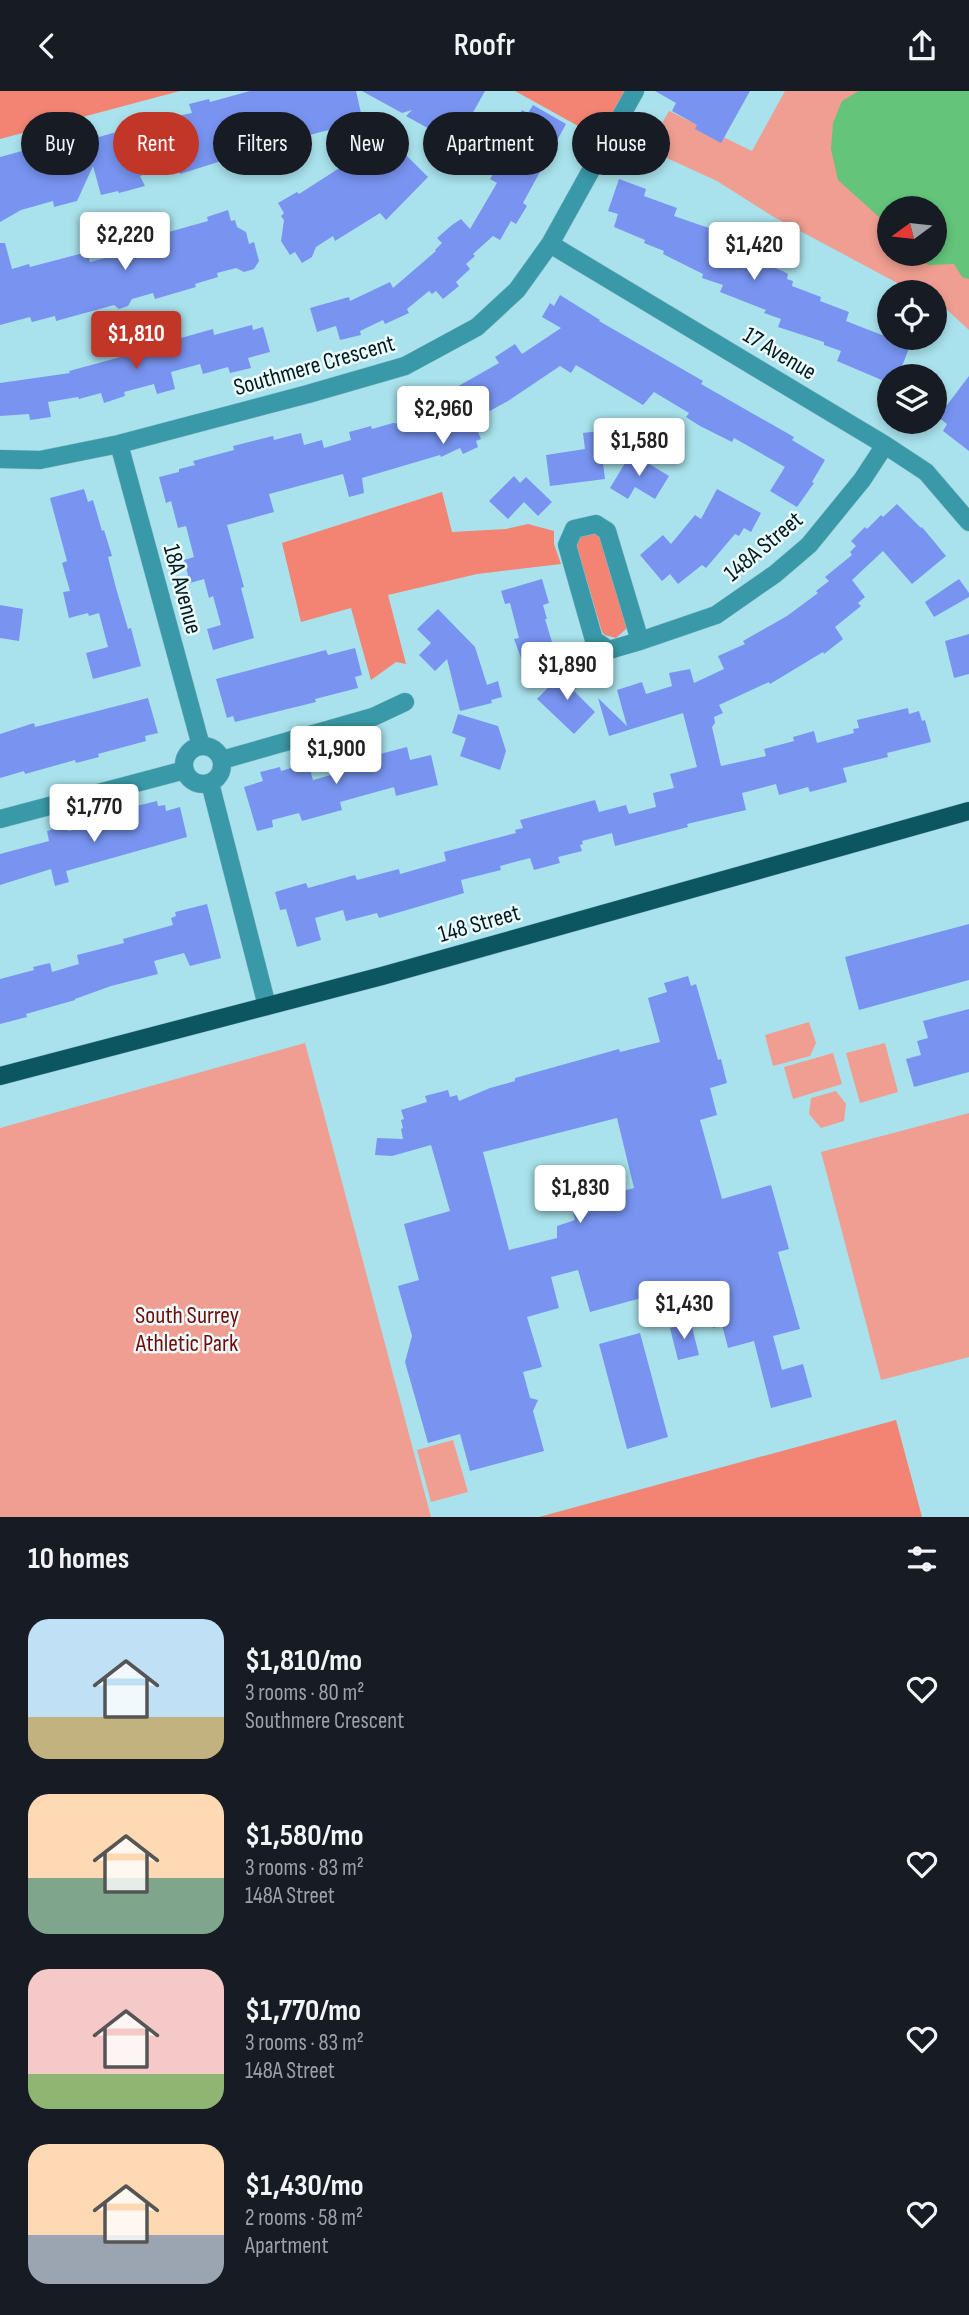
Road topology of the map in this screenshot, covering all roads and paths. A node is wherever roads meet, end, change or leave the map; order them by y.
1 (635, 91) edge
2 (550, 244) junction
3 (119, 444) junction
4 (885, 445) junction
5 (0, 459) edge
6 (969, 521) edge
7 (640, 641) junction
8 (405, 702) dead end
9 (201, 746) junction
10 (222, 760) junction
11 (185, 770) junction
12 (210, 783) junction
13 (969, 811) edge
14 (0, 819) edge
15 (267, 1006) junction
16 (0, 1076) edge

1 - 2 street, Southmere Crescent
2 - 3 street, Southmere Crescent
2 - 4 street, 17 Avenue
3 - 5 street, Southmere Crescent
3 - 9 street, 18A Avenue
4 - 6 street, 17 Avenue
4 - 7 street, 148A Street
7 - 7 street, 148A Street
8 - 10 street
9 - 10 street
9 - 11 street
10 - 12 street
11 - 12 street
11 - 14 street
12 - 15 street
13 - 15 main road, 148 Street
15 - 16 main road, 148 Street

